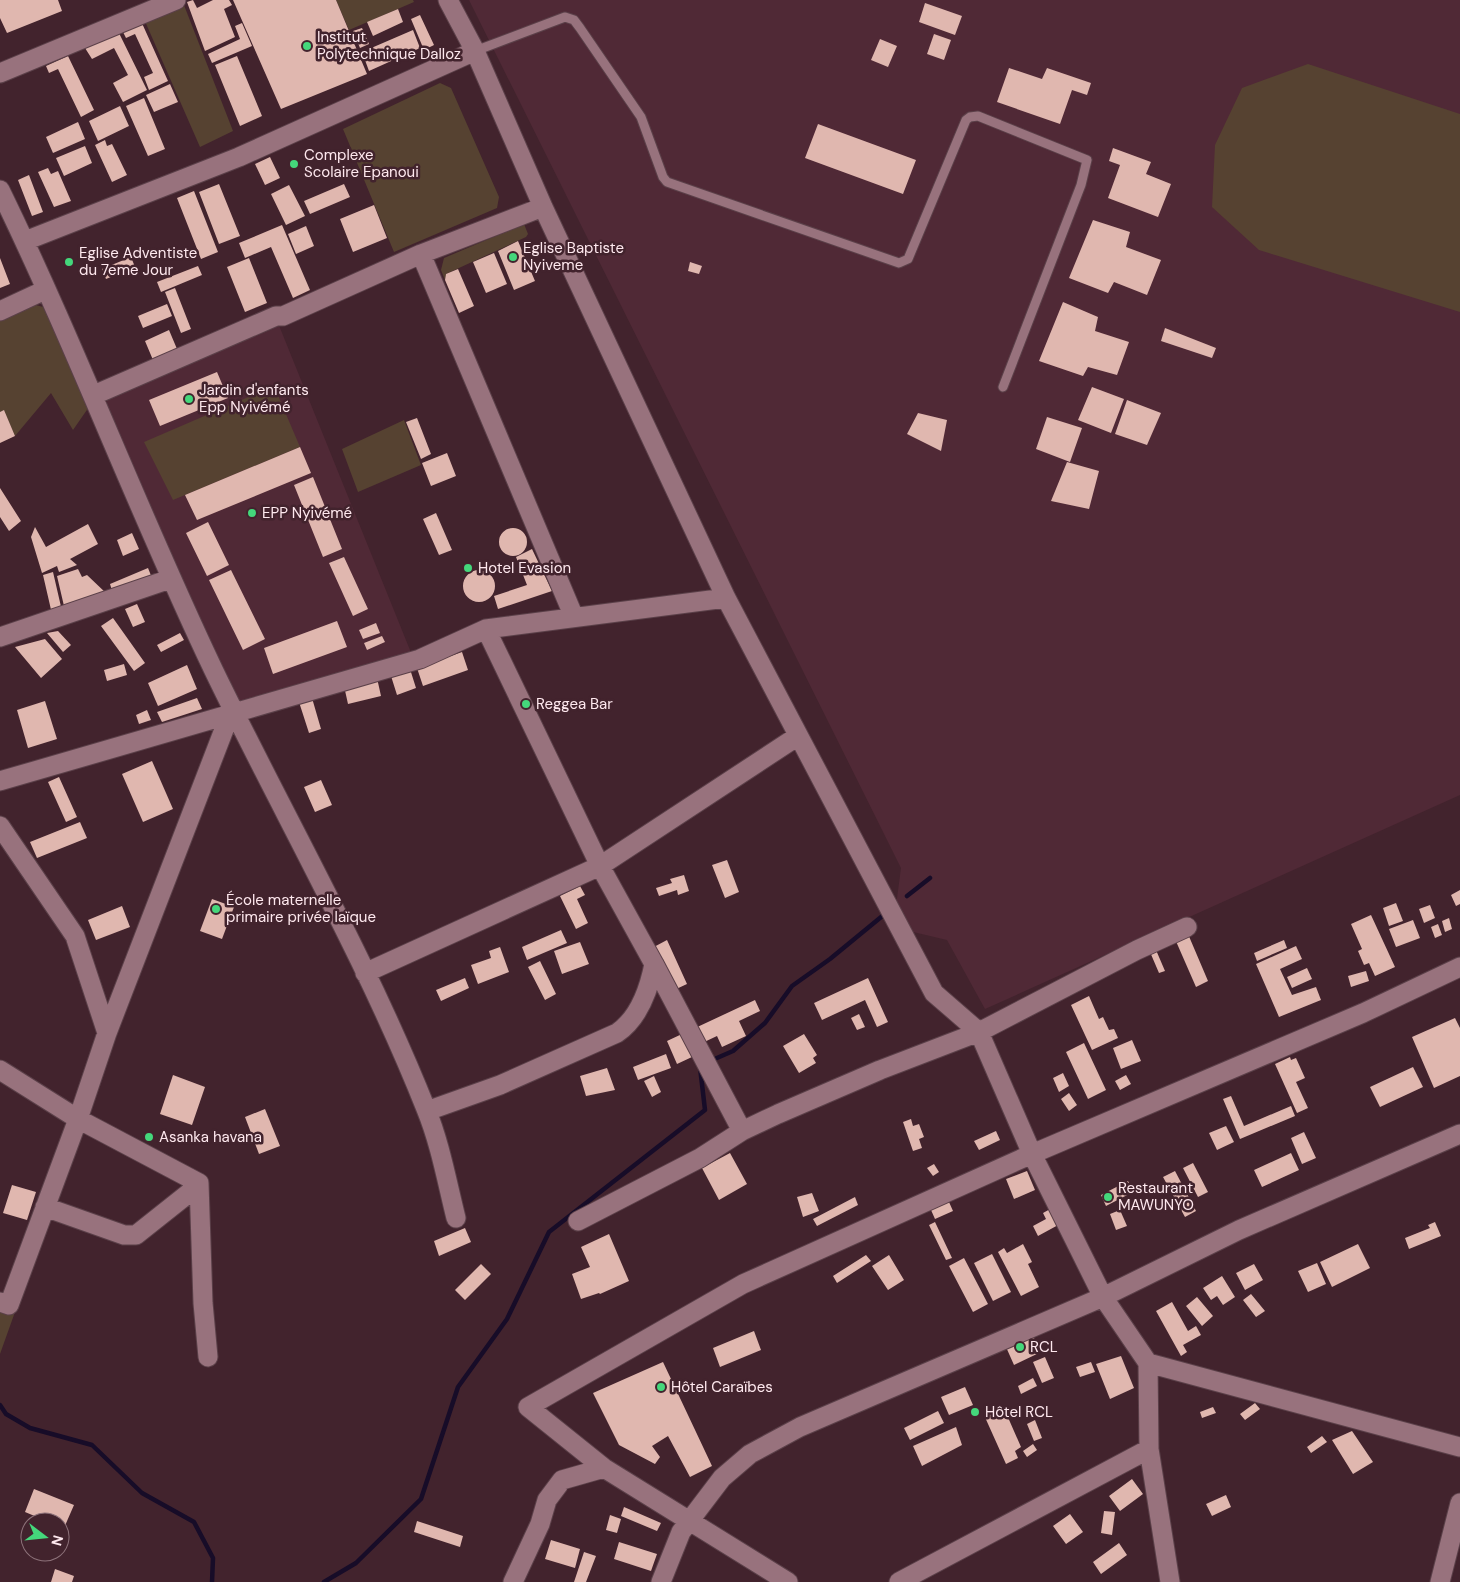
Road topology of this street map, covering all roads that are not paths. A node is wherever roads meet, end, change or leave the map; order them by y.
1 (166, 0) edge
2 (176, 0) edge
3 (448, 0) edge
4 (474, 51) junction
5 (0, 73) edge
6 (0, 190) edge
7 (543, 207) junction
8 (25, 241) junction
9 (421, 254) junction
10 (45, 290) junction
11 (0, 311) edge
12 (1003, 387) dead end
13 (94, 395) junction
14 (170, 579) junction
15 (726, 598) junction
16 (574, 617) junction
17 (486, 629) junction
18 (0, 637) edge
19 (232, 714) junction
20 (798, 736) junction
21 (0, 781) edge
22 (0, 826) edge
23 (600, 866) junction
24 (1187, 927) dead end
25 (654, 964) junction
26 (1460, 967) edge
27 (365, 973) junction
28 (979, 1032) junction
29 (107, 1033) junction
30 (0, 1070) edge
31 (427, 1111) junction
32 (78, 1119) junction
33 (742, 1132) junction
34 (1460, 1134) edge
35 (1032, 1154) junction
36 (199, 1185) junction
37 (46, 1207) junction
38 (456, 1218) dead end
39 (578, 1220) dead end
40 (1103, 1297) junction
41 (0, 1302) edge
42 (208, 1357) dead end
43 (1148, 1362) junction
44 (1460, 1447) edge
45 (1149, 1449) junction
46 (604, 1468) junction
47 (1460, 1503) edge
48 (690, 1521) junction
49 (513, 1582) edge
50 (661, 1582) edge
51 (788, 1582) edge
52 (899, 1582) edge
53 (1170, 1582) edge
54 (1440, 1582) edge

1 - 5 street
2 - 5 street
3 - 4 street
4 - 7 street
4 - 8 street
4 - 12 lane
6 - 8 street
7 - 9 street
7 - 15 street
8 - 10 street
9 - 13 street
9 - 16 street
10 - 11 street
10 - 13 street
13 - 14 street
14 - 18 street
14 - 19 street
15 - 16 street
15 - 20 street
16 - 17 street
17 - 19 street
17 - 23 street
19 - 21 street
19 - 27 street
19 - 29 street
20 - 23 street
20 - 28 street
22 - 29 street
23 - 25 street
23 - 27 street
24 - 28 street
25 - 31 street
25 - 33 street
26 - 35 street
27 - 31 street
28 - 33 street
28 - 35 street
29 - 32 street
30 - 32 street
31 - 38 street
32 - 36 street
32 - 37 street
33 - 39 street
34 - 40 street
35 - 40 street
35 - 46 street
36 - 37 street
36 - 42 street
37 - 41 street
40 - 43 street
40 - 48 street
43 - 44 street
43 - 45 street
45 - 52 street
45 - 53 street
46 - 48 street
46 - 49 street
47 - 54 street
48 - 50 street
48 - 51 street

